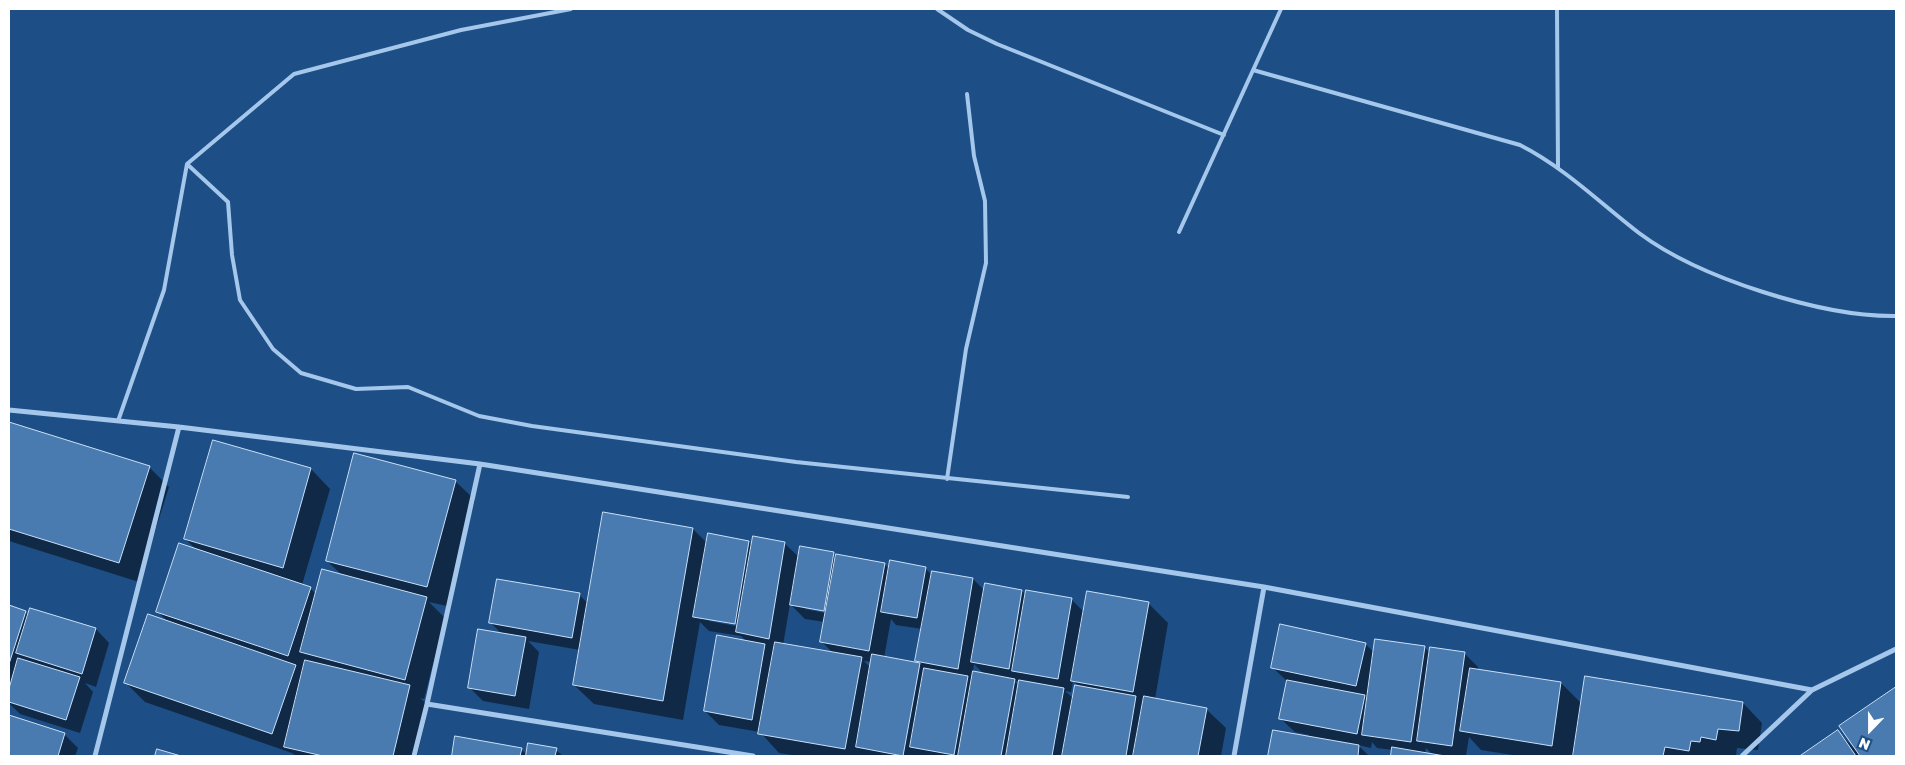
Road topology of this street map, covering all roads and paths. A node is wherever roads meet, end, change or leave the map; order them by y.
1 (570, 9) edge
2 (937, 9) edge
3 (1281, 9) edge
4 (1557, 9) edge
5 (1253, 70) junction
6 (967, 94) dead end
7 (1224, 135) junction
8 (187, 164) junction
9 (1558, 168) junction
10 (1179, 232) dead end
11 (1896, 316) edge
12 (9, 410) edge
13 (118, 421) junction
14 (179, 427) junction
15 (480, 464) junction
16 (947, 479) junction
17 (1128, 497) dead end
18 (1264, 588) junction
19 (1896, 649) edge
20 (1812, 690) junction
21 (427, 704) junction
22 (94, 756) edge
23 (414, 756) edge
24 (753, 756) edge
25 (1234, 756) edge
26 (1742, 756) edge

1 - 8 lane
2 - 7 lane
3 - 5 lane
4 - 9 lane
5 - 7 lane
5 - 9 lane
6 - 16 lane
7 - 10 lane
8 - 13 lane
8 - 16 lane
9 - 11 lane
12 - 13 street
13 - 14 street
14 - 15 street
14 - 22 street
15 - 18 street
15 - 21 street
16 - 17 lane
18 - 20 street
18 - 25 street
19 - 20 street
20 - 26 street
21 - 23 street
21 - 24 street

